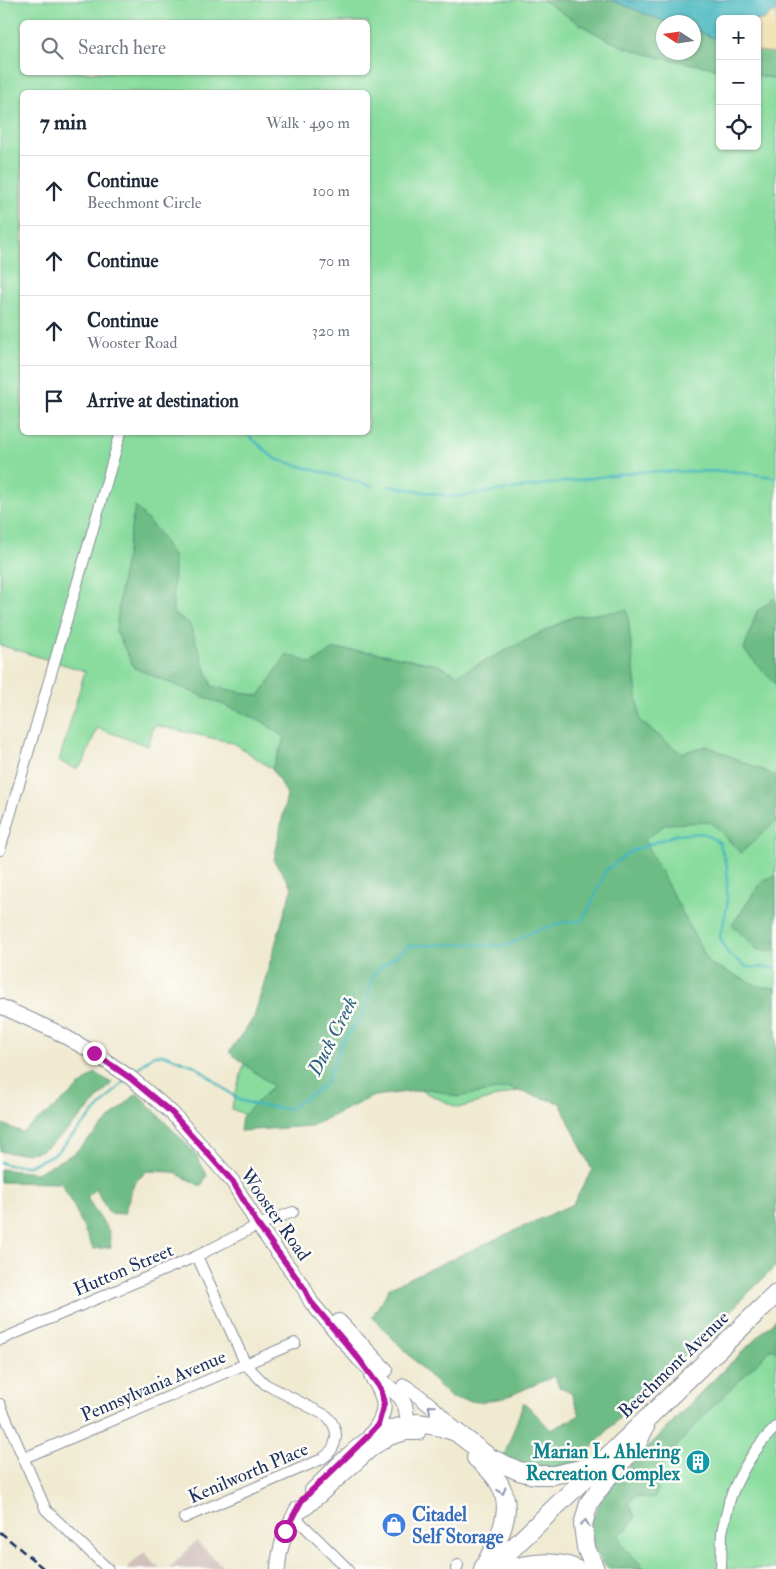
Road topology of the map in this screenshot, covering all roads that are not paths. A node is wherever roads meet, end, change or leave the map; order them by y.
1 (120, 435) edge
2 (0, 850) edge
3 (0, 1006) edge
4 (293, 1212) dead end
5 (258, 1225) junction
6 (198, 1256) junction
7 (304, 1288) junction
8 (776, 1294) edge
9 (0, 1340) edge
10 (295, 1343) dead end
11 (359, 1359) junction
12 (246, 1365) junction
13 (404, 1386) junction
14 (0, 1404) edge
15 (651, 1415) junction
16 (776, 1426) edge
17 (414, 1428) junction
18 (456, 1432) junction
19 (366, 1438) junction
20 (24, 1458) junction
21 (599, 1465) junction
22 (294, 1516) junction
23 (184, 1518) dead end
24 (108, 1569) edge
25 (278, 1569) edge
26 (348, 1569) edge
27 (483, 1569) edge
28 (491, 1569) edge
29 (508, 1569) edge
30 (576, 1569) edge
31 (595, 1569) edge
32 (720, 1569) edge

1 - 2 street
3 - 5 street, Wooster Road
4 - 5 street
5 - 6 street, Hutton Street
5 - 7 street, Wooster Road
6 - 9 street, Hutton Street
6 - 12 street
7 - 11 street, Wooster Road
7 - 13 street, Wooster Road
8 - 15 highway, Beechmont Avenue
10 - 12 street, Pennsylvania Avenue
11 - 17 street, Wooster Road
11 - 19 street
12 - 20 street, Pennsylvania Avenue
12 - 23 street, Kenilworth Place
13 - 17 street, Wooster Road
18 -> 13 street
14 - 20 street
15 - 21 highway, Beechmont Avenue
31 -> 15 highway
16 - 32 street
17 - 18 highway
17 - 19 street
17 - 22 street
17 -> 27 highway
18 - 21 highway
19 - 22 street
20 - 24 street
21 - 28 highway, Beechmont Avenue
22 - 25 street
22 - 26 street
29 - 30 highway

